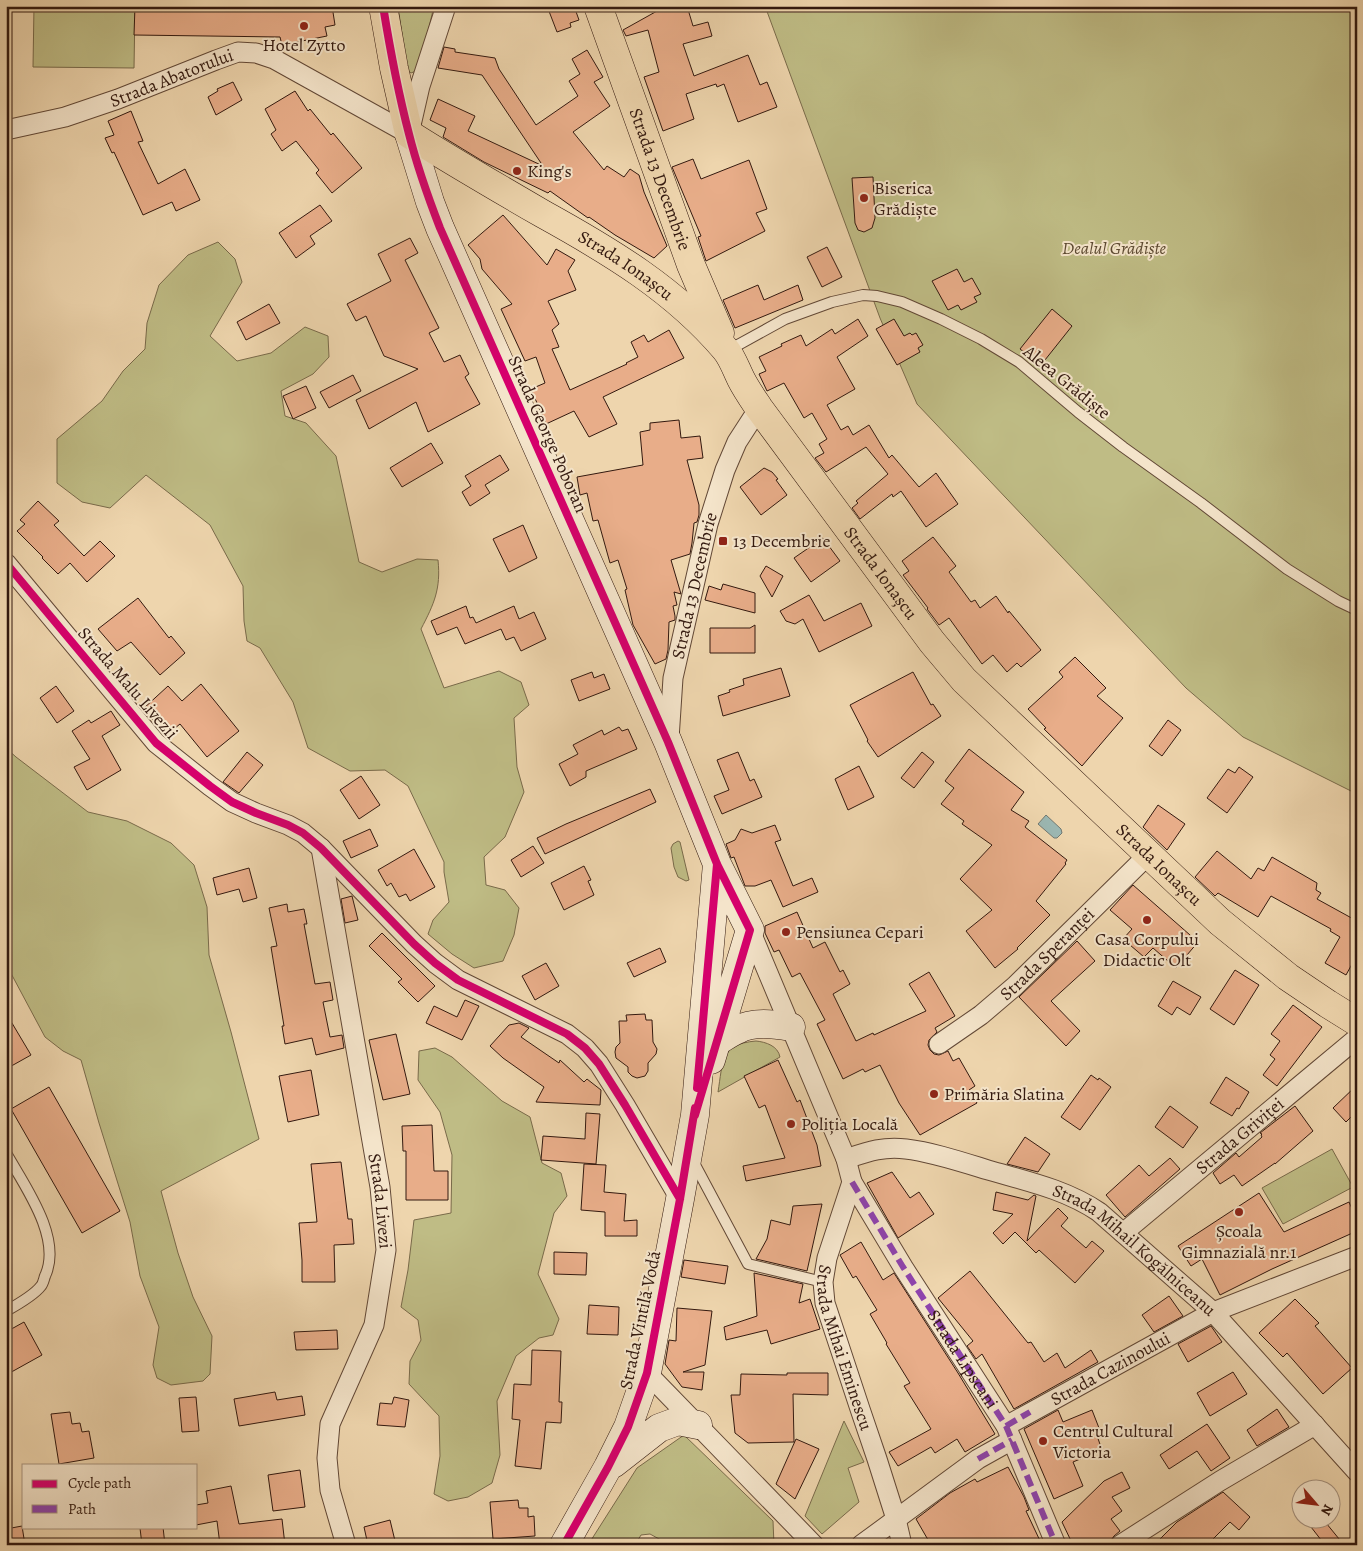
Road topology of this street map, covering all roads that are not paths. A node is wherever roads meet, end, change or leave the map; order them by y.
1 (383, 6) edge
2 (446, 6) edge
3 (598, 6) edge
4 (6, 130) edge
5 (409, 134) junction
6 (727, 351) junction
7 (759, 408) junction
8 (6, 563) edge
9 (1357, 610) edge
10 (668, 742) junction
11 (321, 848) junction
12 (1149, 854) junction
13 (717, 864) junction
14 (750, 930) junction
15 (710, 938) junction
16 (1357, 1022) edge
17 (791, 1027) junction
18 (1357, 1038) edge
19 (716, 1042) junction
20 (939, 1044) dead end
21 (694, 1115) junction
22 (6, 1152) edge
23 (688, 1152) junction
24 (846, 1159) junction
25 (852, 1182) junction
26 (680, 1199) junction
27 (1123, 1232) junction
28 (1357, 1256) edge
29 (823, 1282) junction
30 (6, 1311) edge
31 (1213, 1312) junction
32 (647, 1372) junction
33 (1315, 1425) junction
34 (698, 1426) junction
35 (1009, 1433) junction
36 (608, 1467) junction
37 (1357, 1472) edge
38 (896, 1519) junction
39 (346, 1545) edge
40 (564, 1545) edge
41 (814, 1545) edge
42 (861, 1545) edge
43 (902, 1545) edge
44 (1056, 1545) edge
45 (1120, 1545) edge

1 - 5 main road, Strada George Poboran
2 - 5 street
3 - 6 main road, Strada 13 Decembrie
4 - 5 street, Strada Abatorului
5 - 6 main road, Strada Ionașcu
5 - 10 main road, Strada George Poboran
6 - 7 main road, Strada Ionașcu
6 - 9 lane, Aleea Grădiște
7 - 10 street, Strada 13 Decembrie
7 - 12 main road, Strada Ionașcu
8 - 11 street, Strada Malu Livezii
10 - 13 main road, Strada George Poboran
11 - 26 street, Strada Malu Livezii
11 - 39 street, Strada Livezi
12 - 16 main road, Strada Ionașcu
12 - 20 street, Strada Speranței
13 - 14 main road, Strada George Poboran
13 - 15 main road, Strada Vintilă Vodă
14 - 15 main road
14 - 17 street
14 - 19 main road, Strada Vintilă Vodă
15 - 21 main road, Strada Vintilă Vodă
17 - 19 main road
17 - 24 street
18 - 27 street, Strada Griviței
19 - 21 main road, Strada Vintilă Vodă
21 - 23 main road, Strada Vintilă Vodă
22 - 30 lane
23 - 26 main road, Strada Vintilă Vodă
23 - 29 lane
24 - 25 street
24 - 27 street, Strada Mihail Kogălniceanu
25 - 29 street, Strada Mihai Eminescu
25 - 35 street, Strada Lipscani
26 - 32 main road, Strada Vintilă Vodă
27 - 31 street, Strada Mihail Kogălniceanu
28 - 31 street, Strada Cazinoului
29 - 38 street, Strada Mihai Eminescu
31 - 33 street, Strada Mihail Kogălniceanu
31 - 35 street, Strada Cazinoului
32 - 34 street
32 - 36 main road, Strada Vintilă Vodă
33 - 37 street, Strada Mihail Kogălniceanu
33 - 45 street
34 - 36 main road
34 - 41 street
35 - 38 street, Strada Cazinoului
35 - 44 street, Strada Lipscani
36 - 40 main road, Strada Vintilă Vodă
38 - 42 street, Strada Cazinoului
38 - 43 street, Strada Mihai Eminescu

